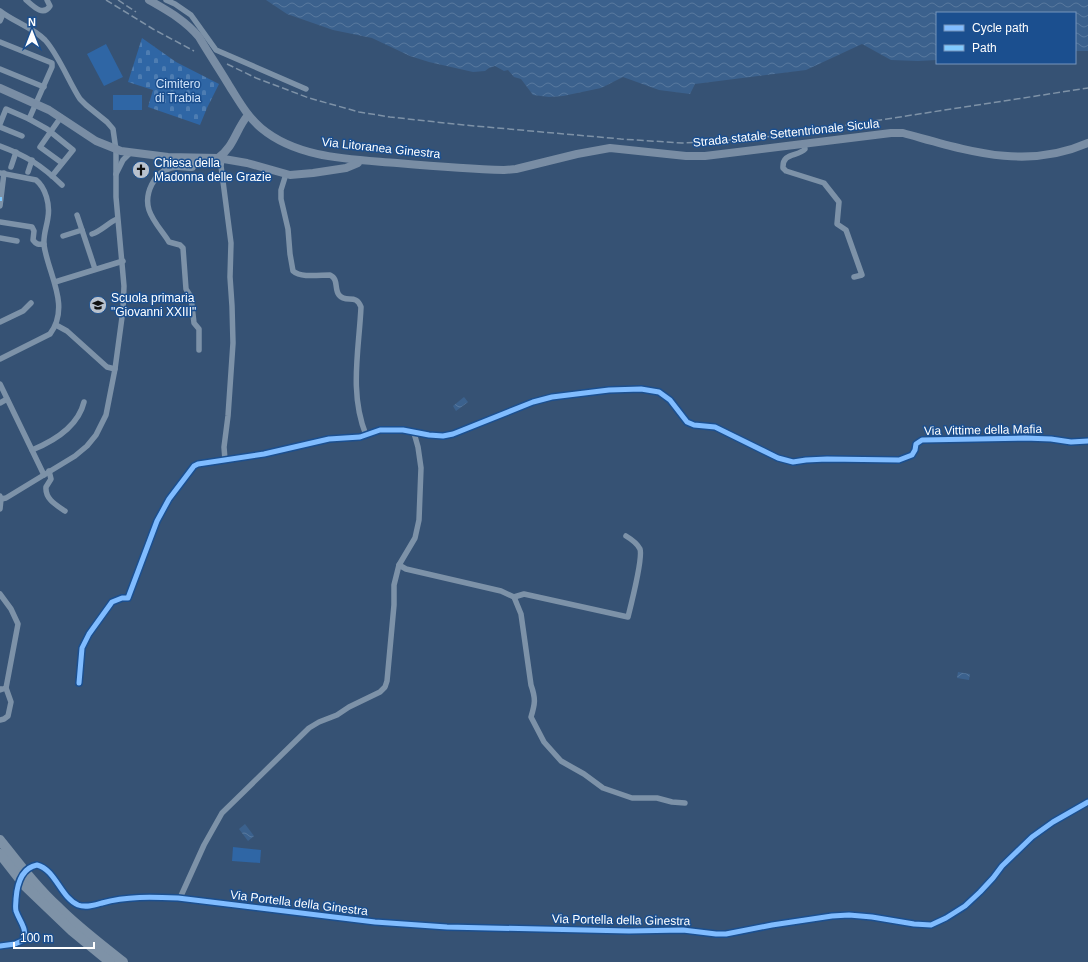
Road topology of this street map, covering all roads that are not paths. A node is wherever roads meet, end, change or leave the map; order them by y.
1 (26, 0) edge
2 (47, 0) edge
3 (149, 0) edge
4 (166, 0) edge
5 (2, 12) edge
6 (0, 21) edge
7 (0, 42) edge
8 (0, 69) edge
9 (44, 87) junction
10 (0, 88) edge
11 (306, 89) dead end
12 (36, 103) junction
13 (248, 115) junction
14 (61, 117) junction
15 (29, 119) junction
16 (0, 125) edge
17 (50, 132) junction
18 (22, 136) dead end
19 (1088, 143) edge
20 (804, 144) junction
21 (0, 146) edge
22 (116, 150) junction
23 (16, 152) junction
24 (130, 153) junction
25 (195, 158) junction
26 (220, 159) junction
27 (32, 160) junction
28 (358, 160) junction
29 (62, 163) junction
30 (11, 167) dead end
31 (461, 168) joint
32 (28, 172) dead end
33 (2, 173) edge
34 (286, 174) junction
35 (52, 176) junction
36 (115, 176) junction
37 (62, 185) dead end
38 (1, 199) edge
39 (0, 206) edge
40 (77, 215) dead end
41 (118, 218) junction
42 (0, 222) edge
43 (82, 230) junction
44 (92, 234) dead end
45 (63, 236) dead end
46 (0, 238) edge
47 (17, 241) dead end
48 (44, 244) junction
49 (123, 261) junction
50 (95, 269) junction
51 (854, 277) dead end
52 (55, 282) junction
53 (31, 303) dead end
54 (0, 322) edge
55 (56, 325) junction
56 (199, 350) dead end
57 (0, 359) edge
58 (115, 369) junction
59 (0, 384) edge
60 (7, 399) junction
61 (84, 402) dead end
62 (0, 403) edge
63 (414, 433) junction
64 (366, 435) junction
65 (1088, 441) edge
66 (32, 450) junction
67 (225, 460) junction
68 (49, 472) junction
69 (44, 475) junction
70 (1, 497) edge
71 (0, 509) edge
72 (65, 511) dead end
73 (626, 536) dead end
74 (399, 565) junction
75 (0, 594) edge
76 (514, 597) junction
77 (79, 683) dead end
78 (3, 689) edge
79 (0, 720) edge
80 (1088, 802) edge
81 (685, 803) dead end
82 (0, 840) edge
83 (0, 854) edge
84 (28, 883) junction
85 (180, 898) junction
86 (0, 946) edge
87 (110, 962) edge
88 (124, 962) edge

1 - 2 street
3 - 13 main road, Via Litoranea Ginestra
4 - 11 street
5 - 6 street
5 - 22 street
7 - 9 street
8 - 9 street
9 - 12 street
10 - 12 main road
12 - 14 main road
12 - 15 street
13 - 26 main road
13 - 28 main road, Via Litoranea Ginestra
14 - 17 street
14 - 22 main road
15 - 16 street
15 - 17 street
16 - 18 street
17 - 29 street
17 - 29 street
19 - 20 main road, Strada statale Settentrionale Sicula
20 - 31 main road, Strada statale Settentrionale Sicula
20 - 51 street
21 - 23 street
22 - 24 main road
22 - 36 street
23 - 27 street
23 - 30 street
24 - 25 main road
24 - 36 street
25 - 26 main road
25 - 56 street
26 - 34 main road
26 - 67 street
27 - 32 street
27 - 35 street
28 - 31 main road, Via Litoranea Ginestra
28 - 34 main road
29 - 35 street
33 - 38 street
33 - 48 street
34 - 64 street
35 - 37 street
36 - 41 street
38 - 39 street
40 - 43 street
41 - 44 street
41 - 49 street
42 - 48 street
43 - 45 street
43 - 50 street
46 - 47 street
48 - 52 street
49 - 50 street
49 - 58 street
50 - 52 street
52 - 55 street
53 - 54 street
55 - 57 street
55 - 58 street
58 - 68 street
59 - 60 street
60 - 62 street
60 - 66 street
61 - 66 street
63 - 64 street
63 - 65 street, Via Vittime della Mafia
63 - 74 street
64 - 67 street
66 - 69 street
67 - 77 street
68 - 69 street
68 - 72 street
69 - 70 street
70 - 71 street
73 - 76 street
74 - 76 street
74 - 85 street
75 - 78 street
76 - 81 street
78 - 79 street
80 - 85 street, Via Portella della Ginestra
82 - 84 highway
83 - 84 highway
84 - 87 highway
84 - 88 highway
85 - 86 street, Via Portella della Ginestra

